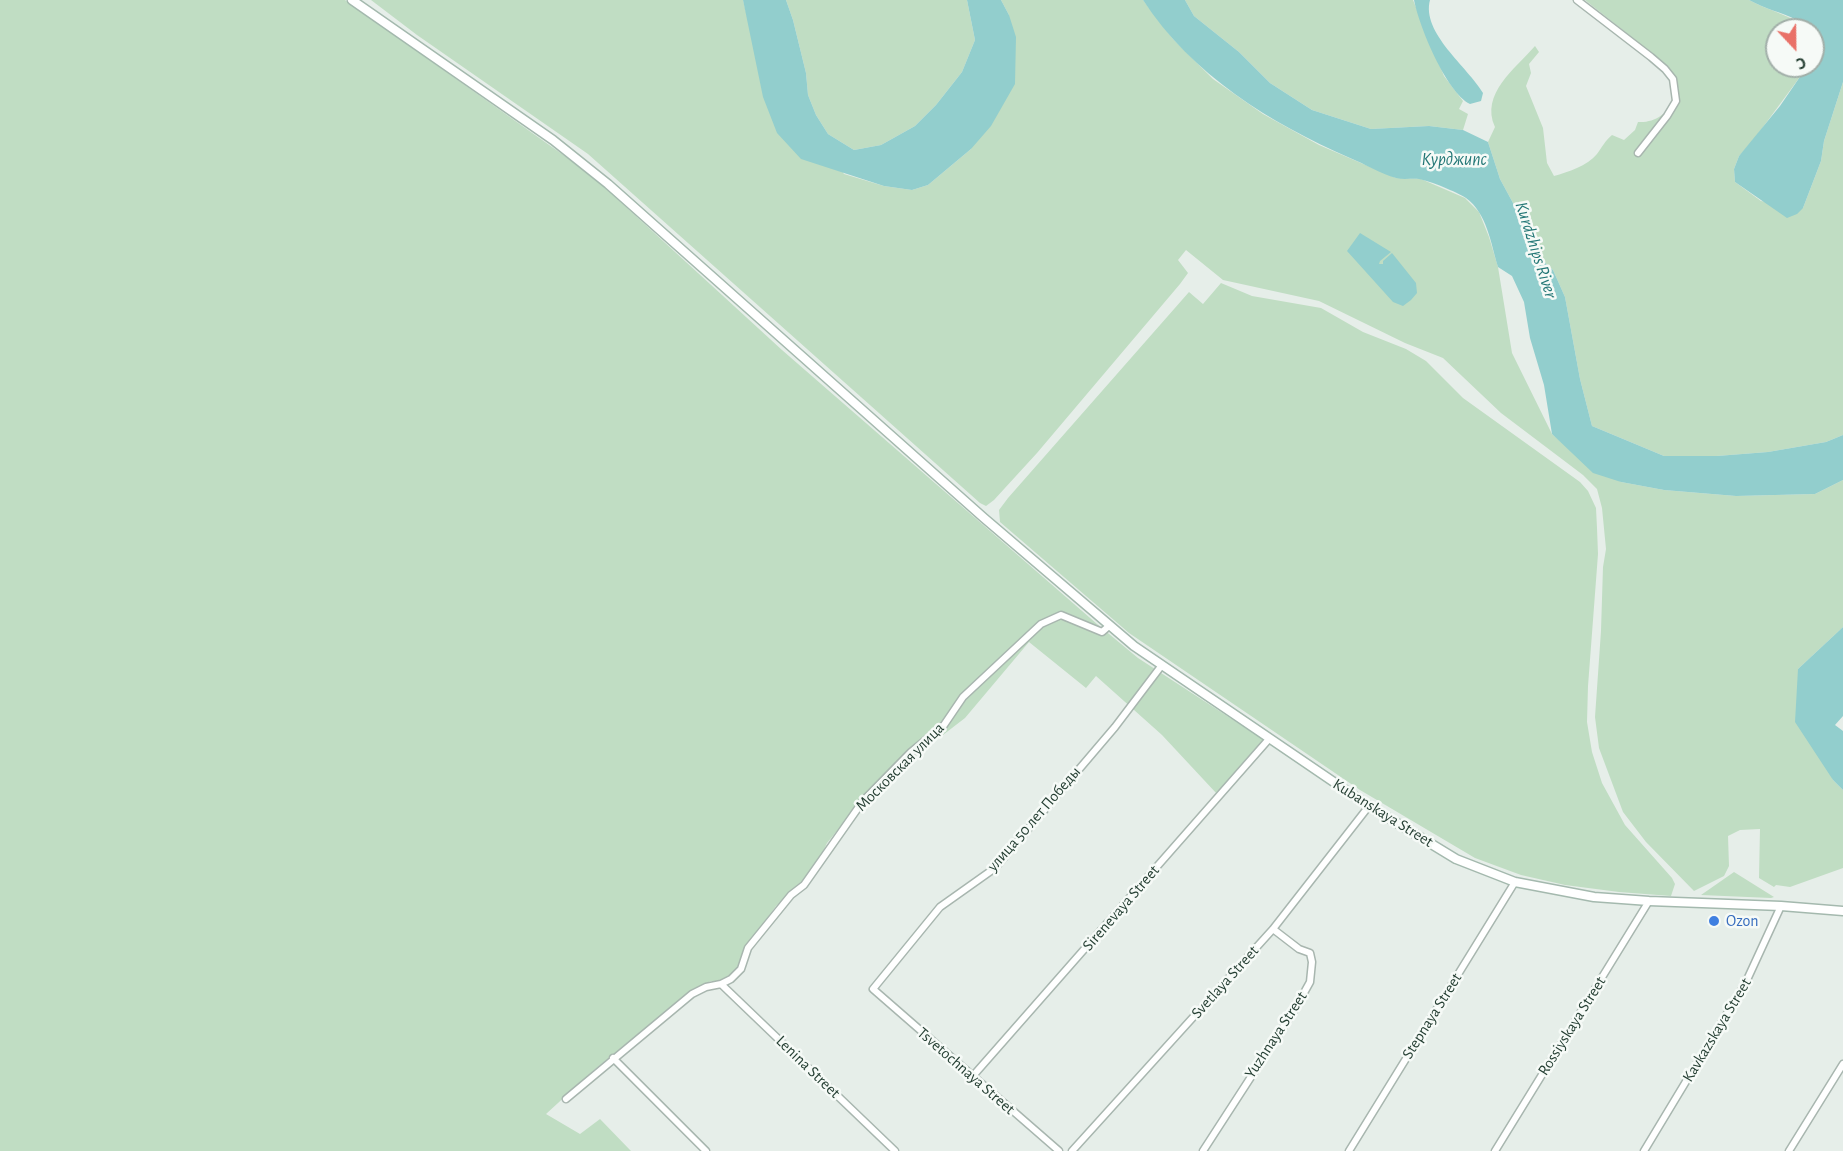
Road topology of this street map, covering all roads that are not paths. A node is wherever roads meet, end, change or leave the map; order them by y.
1 (352, 0) edge
2 (1578, 0) edge
3 (1638, 153) dead end
4 (1110, 625) junction
5 (1162, 665) junction
6 (1269, 739) junction
7 (1369, 806) junction
8 (1515, 882) junction
9 (1649, 902) junction
10 (1781, 906) junction
11 (1843, 911) edge
12 (1273, 929) junction
13 (721, 984) junction
14 (873, 989) joint
15 (613, 1058) junction
16 (1843, 1064) edge
17 (972, 1077) junction
18 (566, 1099) dead end
19 (706, 1151) edge
20 (895, 1151) edge
21 (1059, 1151) edge
22 (1072, 1151) edge
23 (1203, 1151) edge
24 (1349, 1151) edge
25 (1495, 1151) edge
26 (1644, 1151) edge
27 (1789, 1151) edge

1 - 4 main road, Kubanskaya Street
2 - 3 street
4 - 5 main road, Kubanskaya Street
4 - 13 street, Московская улица
5 - 6 main road, Kubanskaya Street
5 - 14 street, улица 50 лет Победы
6 - 7 main road, Kubanskaya Street
6 - 17 street, Sirenevaya Street
7 - 8 main road, Kubanskaya Street
7 - 12 street, Svetlaya Street
8 - 9 main road, Kubanskaya Street
8 - 24 street, Stepnaya Street
9 - 10 main road, Kubanskaya Street
9 - 25 street, Rossiyskaya Street
10 - 11 main road, Kubanskaya Street
10 - 26 street, Kavkazskaya Street
12 - 22 street, Svetlaya Street
12 - 23 street, Yuzhnaya Street
13 - 15 street
13 - 20 street, Lenina Street
14 - 17 street, Tsvetochnaya Street
15 - 18 street
15 - 19 street
16 - 27 street
17 - 21 street, Tsvetochnaya Street

